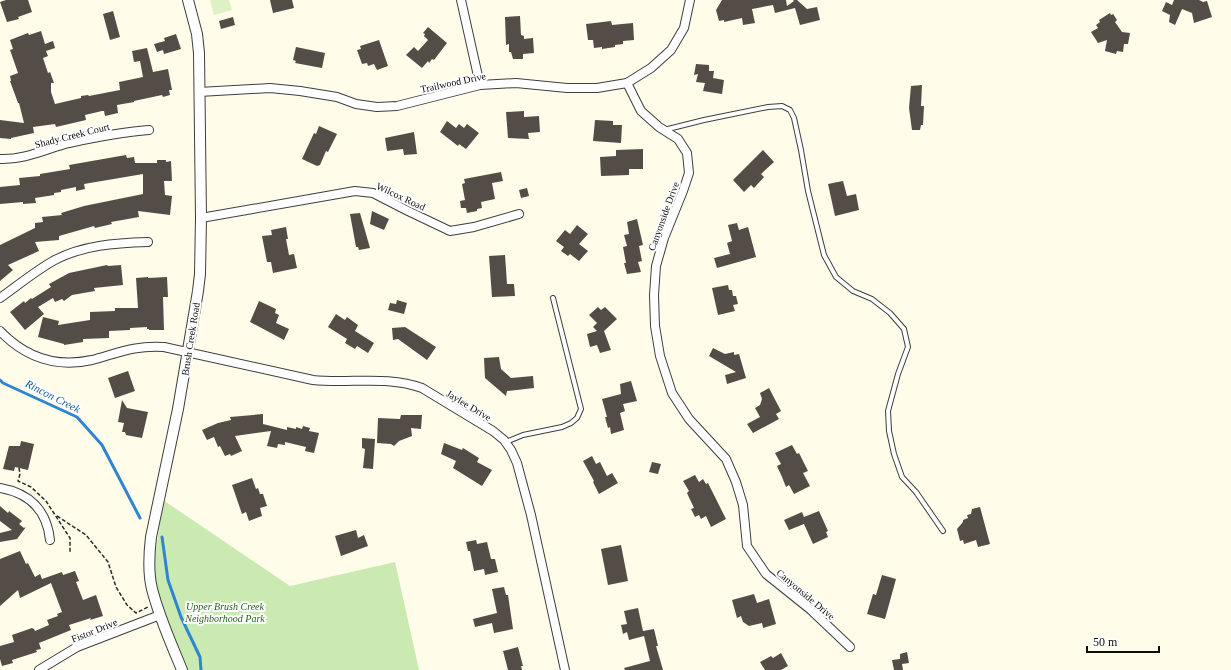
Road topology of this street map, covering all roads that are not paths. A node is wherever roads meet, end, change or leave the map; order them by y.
1 (188, 0) edge
2 (461, 0) edge
3 (690, 0) edge
4 (627, 83) junction
5 (480, 85) junction
6 (199, 92) junction
7 (149, 130) dead end
8 (664, 130) junction
9 (0, 159) edge
10 (519, 214) dead end
11 (201, 218) junction
12 (148, 242) dead end
13 (0, 298) edge
14 (553, 298) dead end
15 (0, 331) edge
16 (189, 353) junction
17 (505, 442) junction
18 (0, 488) edge
19 (943, 531) dead end
20 (50, 540) dead end
21 (159, 610) junction
22 (850, 647) dead end
23 (39, 670) edge
24 (182, 670) edge
25 (565, 670) edge

1 - 6 street, Brush Creek Road
2 - 5 street
3 - 4 street, Trailwood Drive
4 - 5 street, Trailwood Drive
4 - 8 street, Canyonside Drive
5 - 6 street, Trailwood Drive
6 - 11 street, Brush Creek Road
7 - 9 street, Shady Creek Court
8 - 19 lane
8 - 22 street, Canyonside Drive
10 - 11 street, Wilcox Road
11 - 16 street, Brush Creek Road
12 - 13 street
14 - 17 lane
15 - 16 street, Jaylee Drive
16 - 17 street, Jaylee Drive
16 - 21 street, Brush Creek Road
17 - 25 street, Jaylee Drive
18 - 20 street
21 - 23 street, Fistor Drive
21 - 24 street, Brush Creek Road

